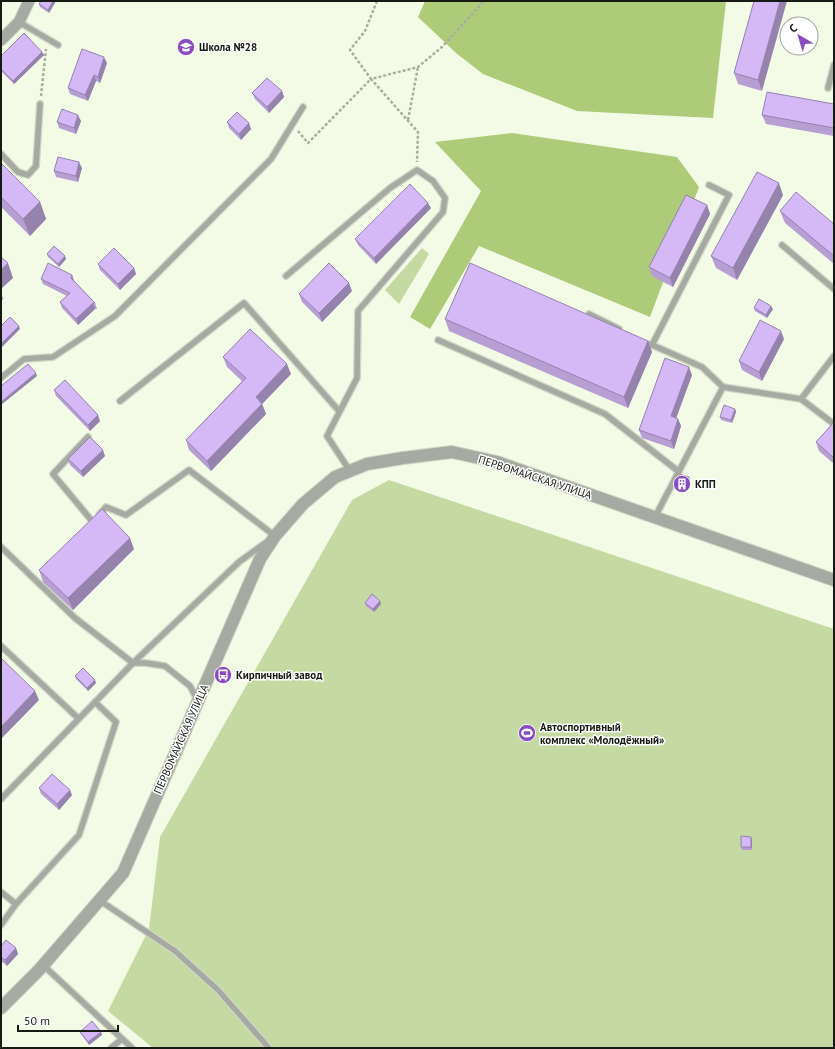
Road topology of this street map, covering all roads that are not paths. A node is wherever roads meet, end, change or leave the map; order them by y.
1 (29, 1) edge
2 (19, 22) junction
3 (1, 40) edge
4 (58, 45) dead end
5 (834, 64) edge
6 (828, 88) dead end
7 (40, 104) road end
8 (304, 107) dead end
9 (1, 154) edge
10 (709, 185) dead end
11 (782, 245) dead end
12 (286, 276) dead end
13 (834, 289) edge
14 (589, 314) edge
15 (624, 331) edge
16 (438, 340) dead end
17 (645, 342) edge
18 (652, 345) junction
19 (834, 356) edge
20 (1, 378) edge
21 (723, 387) junction
22 (801, 399) junction
23 (120, 402) dead end
24 (340, 411) junction
25 (834, 424) edge
26 (88, 437) edge
27 (351, 471) junction
28 (678, 471) junction
29 (655, 518) junction
30 (92, 521) junction
31 (87, 526) edge
32 (274, 536) junction
33 (1, 547) edge
34 (834, 580) edge
35 (1, 646) edge
36 (133, 663) junction
37 (198, 701) junction
38 (95, 702) junction
39 (78, 718) junction
40 (1, 799) edge
41 (1, 892) edge
42 (100, 900) junction
43 (16, 904) junction
44 (1, 925) edge
45 (43, 964) junction
46 (1, 1008) edge
47 (122, 1039) junction
48 (111, 1048) edge
49 (132, 1048) edge
50 (270, 1048) edge

1 - 2 street
2 - 3 street
2 - 4 lane
5 - 6 lane
7 - 9 lane
8 - 20 lane
10 - 18 lane
11 - 13 lane
12 - 24 lane
14 - 15 lane
16 - 28 lane
17 - 18 lane
18 - 21 lane
19 - 22 lane
21 - 22 lane
21 - 28 lane
22 - 25 lane
23 - 24 lane
24 - 27 lane
26 - 30 lane
27 - 29 street, ПЕРВОМАЙСКАЯ УЛИЦА
27 - 32 street, ПЕРВОМАЙСКАЯ УЛИЦА
28 - 29 lane
29 - 34 street, ПЕРВОМАЙСКАЯ УЛИЦА
30 - 31 lane
30 - 32 lane
32 - 36 lane
32 - 37 street, ПЕРВОМАЙСКАЯ УЛИЦА
33 - 36 lane
35 - 39 lane
36 - 37 lane
36 - 38 lane
37 - 42 street, ПЕРВОМАЙСКАЯ УЛИЦА
38 - 39 lane
38 - 43 lane
39 - 40 lane
41 - 43 lane
42 - 45 street, ПЕРВОМАЙСКАЯ УЛИЦА
42 - 50 lane
43 - 44 lane
45 - 46 street, ПЕРВОМАЙСКАЯ УЛИЦА
45 - 47 lane
47 - 48 lane
47 - 49 lane

